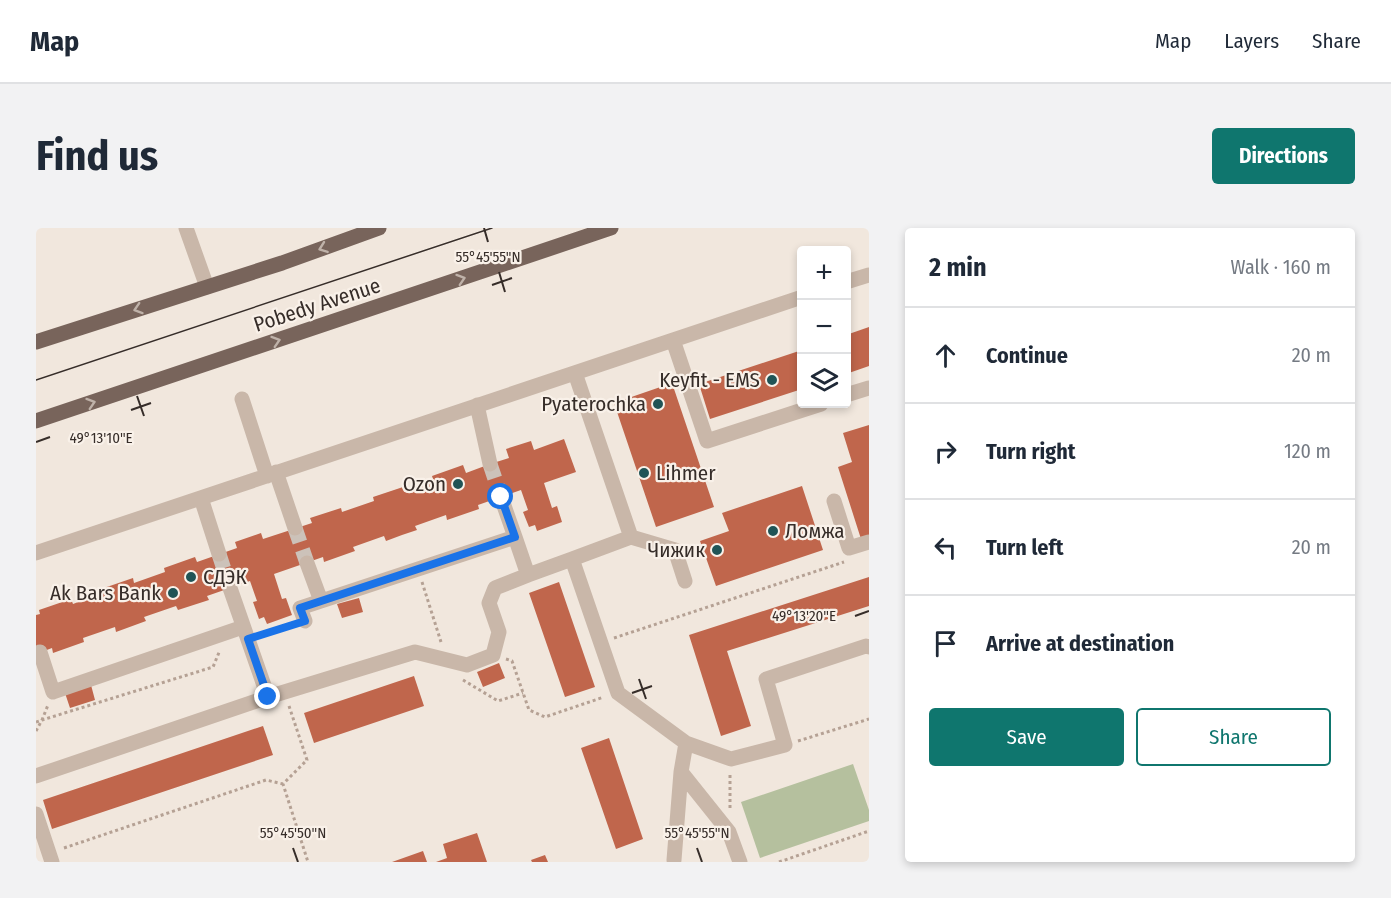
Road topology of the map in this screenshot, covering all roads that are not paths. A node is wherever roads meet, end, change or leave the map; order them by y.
1 (186, 228) edge
2 (378, 228) edge
3 (611, 228) edge
4 (869, 275) edge
5 (851, 280) edge
6 (207, 287) junction
7 (797, 298) edge
8 (673, 340) junction
9 (36, 342) edge
10 (575, 373) junction
11 (869, 388) edge
12 (851, 393) edge
13 (242, 399) dead end
14 (477, 405) junction
15 (809, 408) edge
16 (36, 421) edge
17 (490, 464) tunnel mouth
18 (272, 474) junction
19 (501, 497) tunnel mouth
20 (201, 498) junction
21 (834, 501) dead end
22 (295, 528) tunnel mouth
23 (515, 537) junction
24 (631, 537) junction
25 (869, 542) edge
26 (36, 553) edge
27 (219, 554) tunnel mouth
28 (572, 559) junction
29 (307, 563) tunnel mouth
30 (528, 575) junction
31 (685, 581) dead end
32 (230, 588) tunnel mouth
33 (321, 601) junction
34 (305, 621) road end
35 (239, 633) junction
36 (869, 647) edge
37 (40, 652) dead end
38 (268, 697) junction
39 (686, 743) junction
40 (681, 772) junction
41 (36, 776) edge
42 (36, 814) edge
43 (51, 860) edge
44 (674, 860) dead end
45 (740, 862) edge

1 - 6 lane
2 -> 6 main road
16 -> 3 main road, Pobedy Avenue
4 - 5 lane
6 -> 9 main road
7 - 8 lane
8 - 10 lane
8 - 15 lane
10 - 14 lane
10 - 24 lane
11 - 12 lane
13 - 18 lane
14 - 17 lane
14 - 18 lane
18 - 20 lane
18 - 22 lane
19 - 23 lane
20 - 26 lane
20 - 27 lane
21 - 25 lane
23 - 30 lane
23 - 33 lane
24 - 28 lane
24 - 31 lane
28 - 30 lane
28 - 39 lane
29 - 33 lane
30 - 38 lane
32 - 35 lane
33 - 34 lane
35 - 37 lane
35 - 38 lane
36 - 39 lane
38 - 41 lane
39 - 40 lane
40 - 44 lane
40 - 45 lane
42 - 43 lane

